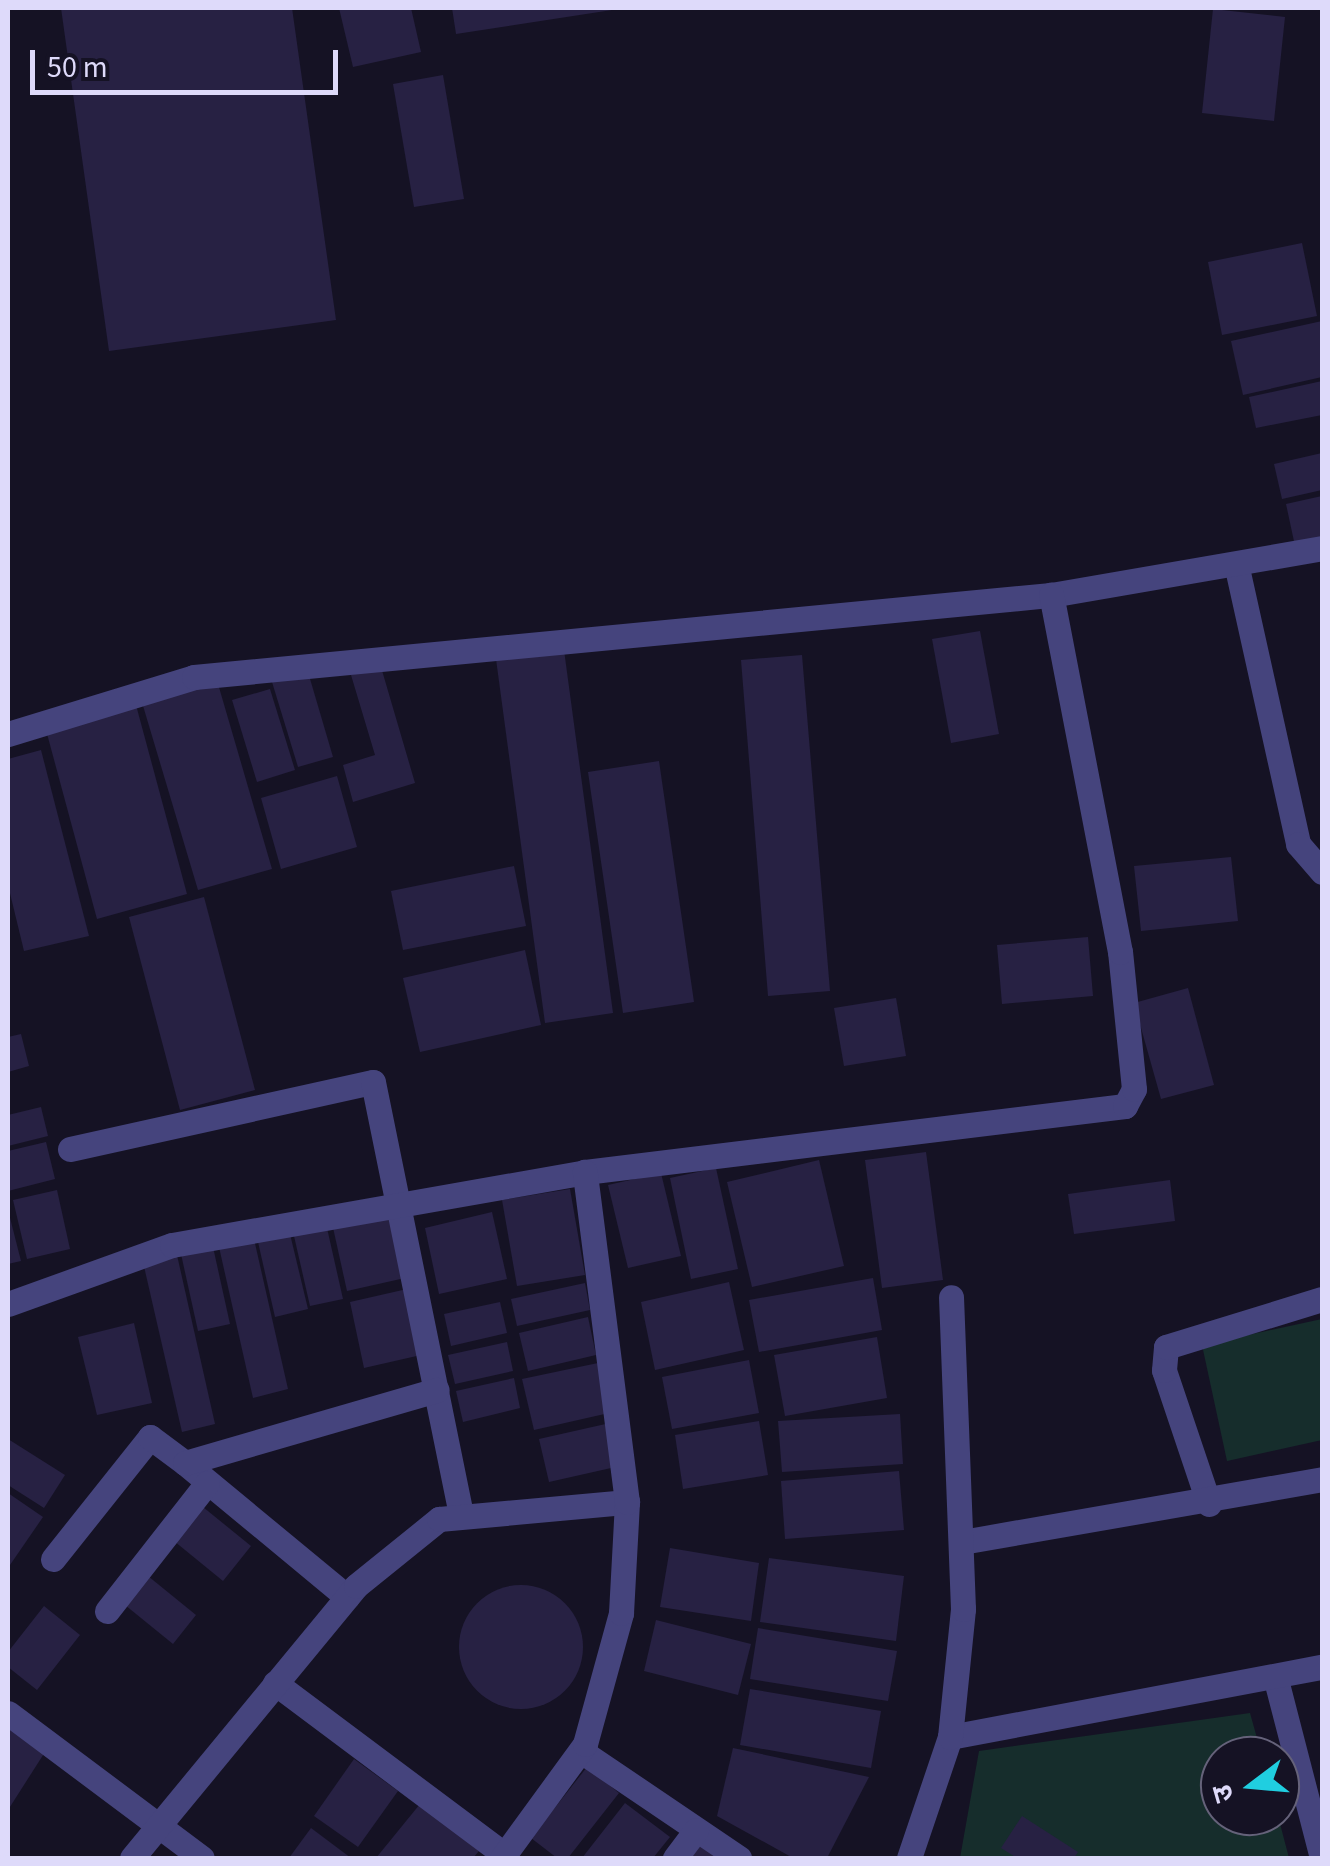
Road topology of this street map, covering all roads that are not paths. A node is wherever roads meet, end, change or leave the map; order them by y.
1 (1322, 548) edge
2 (1236, 568) junction
3 (1051, 595) junction
4 (8, 734) edge
5 (1322, 872) edge
6 (70, 1149) dead end
7 (585, 1172) junction
8 (402, 1204) junction
9 (951, 1297) dead end
10 (1322, 1299) edge
11 (8, 1304) edge
12 (437, 1390) junction
13 (185, 1464) junction
14 (1322, 1479) edge
15 (207, 1484) junction
16 (627, 1502) junction
17 (1210, 1504) junction
18 (460, 1516) junction
19 (962, 1542) junction
20 (53, 1559) dead end
21 (347, 1597) junction
22 (107, 1611) dead end
23 (1322, 1668) edge
24 (1275, 1676) junction
25 (275, 1683) junction
26 (8, 1713) edge
27 (950, 1737) junction
28 (581, 1751) junction
29 (156, 1826) junction
30 (696, 1830) junction
31 (504, 1856) edge
32 (132, 1858) edge
33 (202, 1858) edge
34 (675, 1858) edge
35 (738, 1858) edge
36 (909, 1858) edge
37 (1322, 1858) edge

1 - 2 street
2 - 3 street
2 - 5 street
3 - 4 street
3 - 7 street
6 - 8 street
7 - 8 street
7 - 16 street
8 - 11 street
8 - 12 street
9 - 19 street
10 - 17 street
12 - 13 street
12 - 18 street
13 - 15 street
13 - 20 street
14 - 17 street
15 - 21 street
15 - 22 street
16 - 18 street
16 - 28 street
17 - 19 street
18 - 21 street
19 - 27 street
21 - 25 street
23 - 24 street
24 - 27 street
24 - 37 street
25 - 29 street
25 - 31 street
26 - 29 street
27 - 36 street
28 - 30 street
28 - 31 street
29 - 32 street
29 - 33 street
30 - 34 street
30 - 35 street

